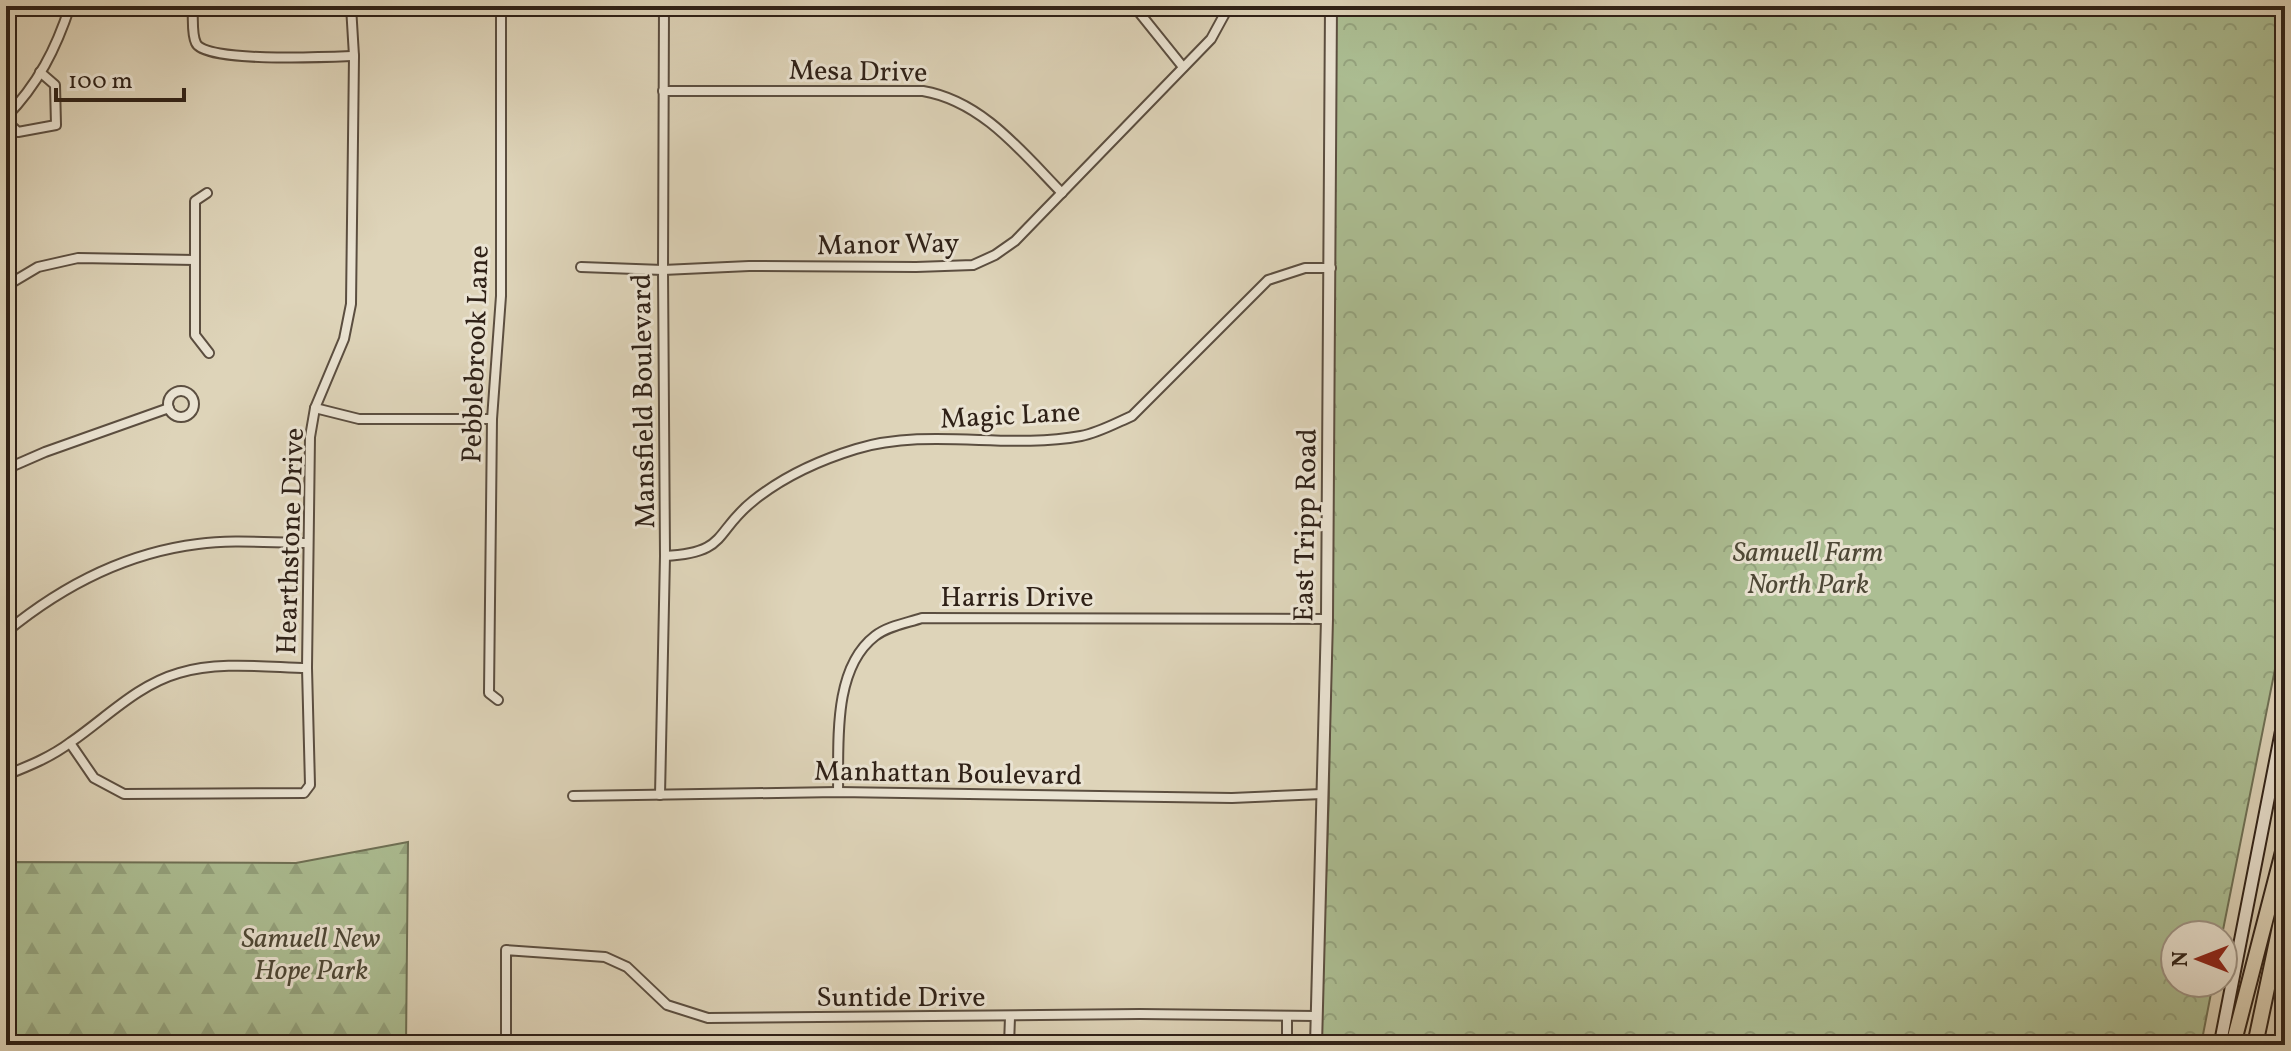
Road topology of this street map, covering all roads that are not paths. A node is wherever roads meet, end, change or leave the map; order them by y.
1 (70, 6) edge
2 (192, 6) edge
3 (351, 6) edge
4 (501, 6) edge
5 (664, 6) edge
6 (1134, 6) edge
7 (1229, 6) edge
8 (1331, 6) edge
9 (354, 56) junction
10 (1183, 67) junction
11 (40, 72) junction
12 (663, 91) junction
13 (6, 119) edge
14 (207, 193) dead end
15 (1062, 193) junction
16 (195, 260) junction
17 (581, 267) dead end
18 (1331, 268) junction
19 (663, 270) junction
20 (6, 286) edge
21 (209, 353) dead end
22 (169, 408) dead end
23 (315, 408) junction
24 (492, 419) junction
25 (7, 466) edge
26 (308, 543) junction
27 (665, 556) junction
28 (1327, 619) junction
29 (6, 632) edge
30 (307, 668) junction
31 (498, 700) dead end
32 (2285, 713) edge
33 (70, 743) junction
34 (6, 775) edge
35 (838, 792) junction
36 (1322, 794) junction
37 (660, 795) junction
38 (573, 796) dead end
39 (2285, 844) edge
40 (2285, 903) edge
41 (1287, 1016) junction
42 (1316, 1016) junction
43 (1010, 1017) junction
44 (2285, 1035) edge
45 (506, 1045) edge
46 (1009, 1045) edge
47 (1287, 1045) edge
48 (1316, 1045) edge
49 (2220, 1045) edge
50 (2233, 1045) edge
51 (2255, 1045) edge
52 (2283, 1045) edge

1 - 11 street
2 - 9 street
3 - 9 street, Hearthstone Drive
4 - 24 street, Pebblebrook Lane
5 - 12 street, Mansfield Boulevard
6 - 10 street
7 - 10 street, Manor Way
8 - 18 street, East Tripp Road
9 - 23 street, Hearthstone Drive
10 - 15 street, Manor Way
11 - 13 street
11 - 13 street
12 - 15 street, Mesa Drive
12 - 19 street, Mansfield Boulevard
14 - 16 street
15 - 19 street, Manor Way
16 - 20 street
16 - 21 street
17 - 19 street, Manor Way
18 - 27 street, Magic Lane
18 - 28 street, East Tripp Road
19 - 27 street, Mansfield Boulevard
22 - 25 street
23 - 24 street
23 - 26 street, Hearthstone Drive
24 - 31 street, Pebblebrook Lane
26 - 29 street
26 - 30 street, Hearthstone Drive
27 - 37 street, Mansfield Boulevard
28 - 35 street, Harris Drive
28 - 36 street, East Tripp Road
30 - 33 street
30 - 33 street, Hearthstone Drive
32 - 49 main road
33 - 34 street
35 - 36 street, Manhattan Boulevard
35 - 37 street, Manhattan Boulevard
36 - 42 street, East Tripp Road
37 - 38 street, Manhattan Boulevard
39 - 50 highway
40 - 51 highway
41 - 42 street, Suntide Drive
41 - 43 street, Suntide Drive
41 - 47 street
42 - 48 street, East Tripp Road
43 - 45 street, Suntide Drive
43 - 46 street
44 - 52 highway

